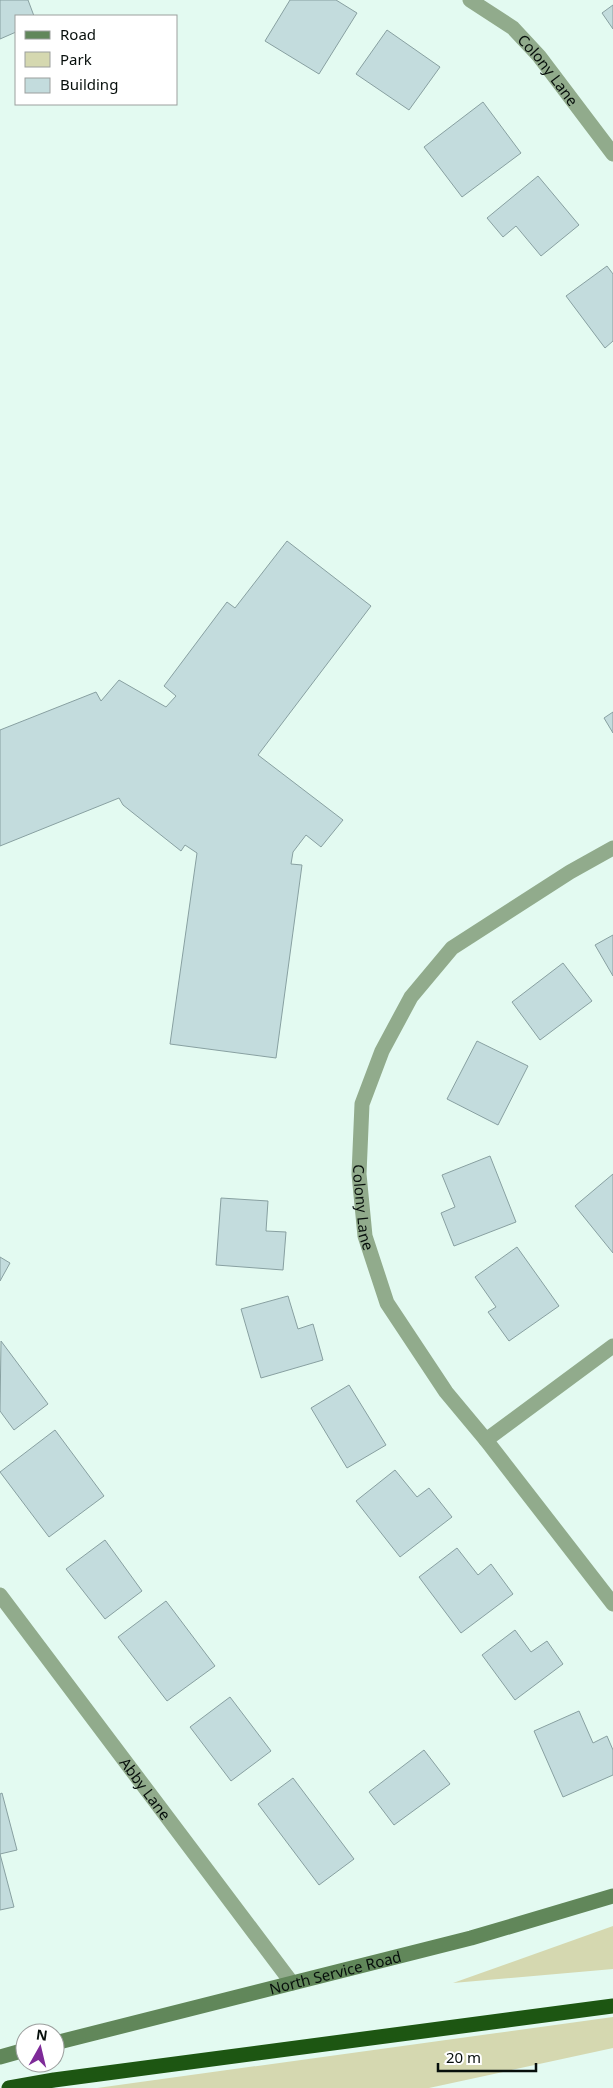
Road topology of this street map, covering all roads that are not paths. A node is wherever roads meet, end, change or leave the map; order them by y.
1 (470, 0) edge
2 (613, 154) edge
3 (613, 848) edge
4 (613, 1346) edge
5 (486, 1440) junction
6 (0, 1595) edge
7 (613, 1604) edge
8 (613, 1896) edge
9 (292, 1983) junction
10 (613, 2006) edge
11 (65, 2040) edge
12 (15, 2053) edge
13 (0, 2057) edge
14 (9, 2088) edge

1 - 2 street, Colony Lane
3 - 5 street, Colony Lane
4 - 5 street
5 - 7 street, Colony Lane
6 - 9 street, Abby Lane
8 - 9 main road, North Service Road
9 - 11 main road, North Service Road
10 - 14 highway
12 - 13 main road

